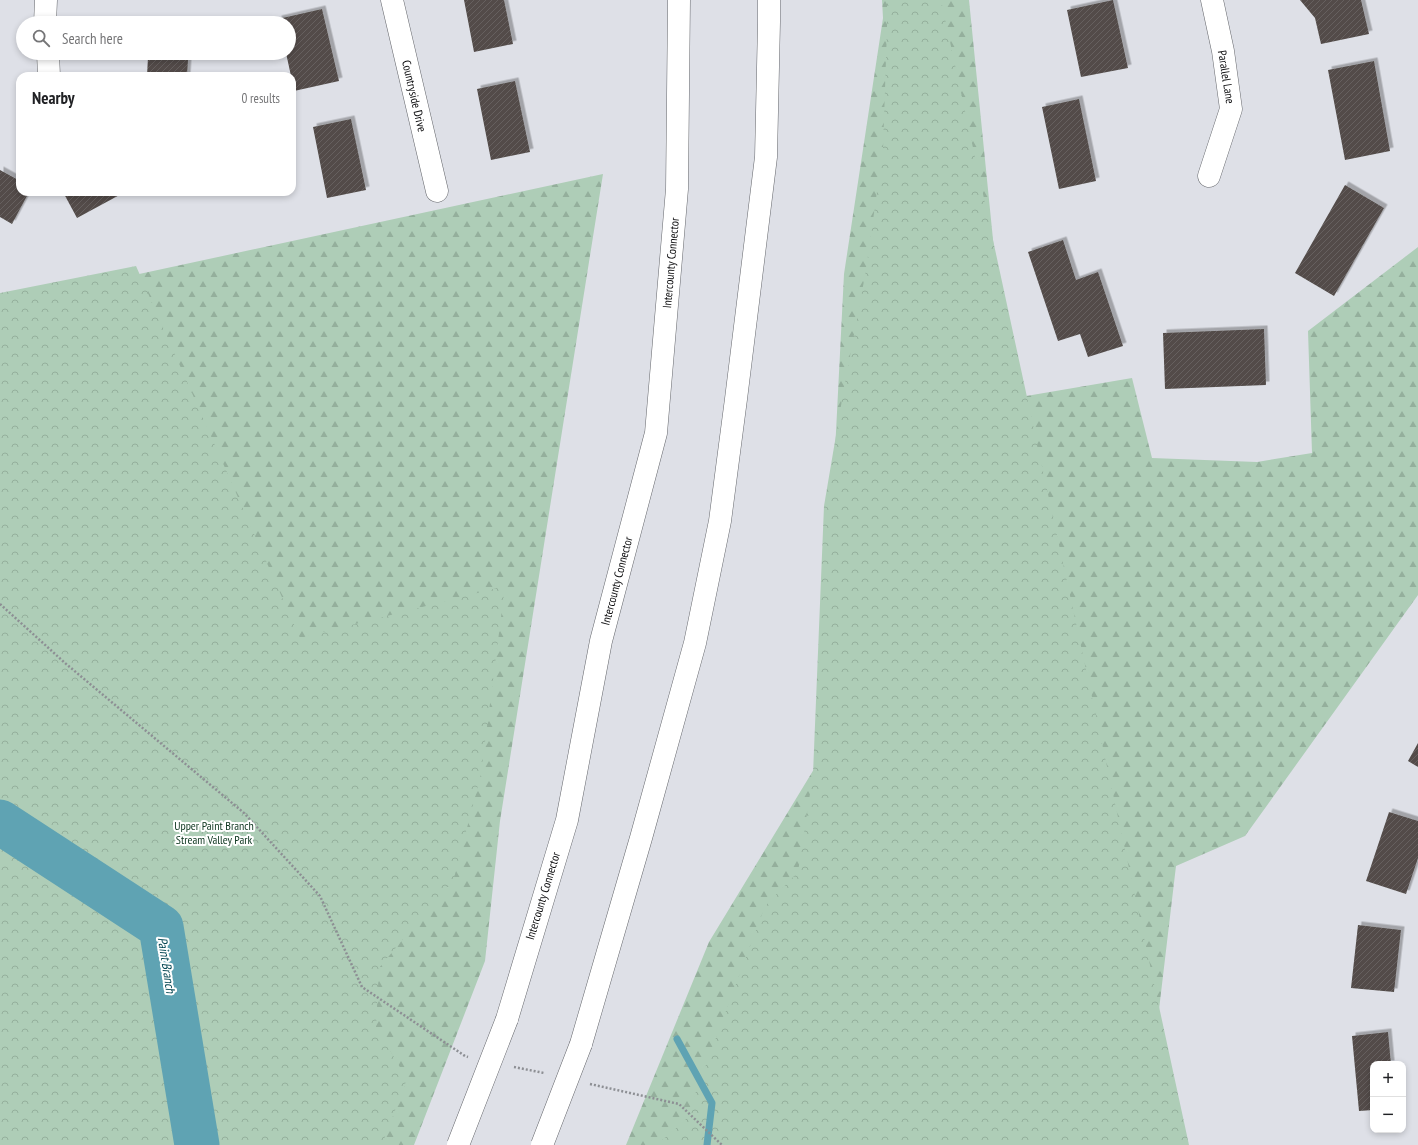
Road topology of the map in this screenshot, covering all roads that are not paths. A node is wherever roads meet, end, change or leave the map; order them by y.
1 (46, 0) edge
2 (392, 0) edge
3 (679, 0) edge
4 (768, 0) edge
5 (1212, 0) edge
6 (46, 16) edge
7 (48, 60) edge
8 (49, 72) edge
9 (1209, 176) dead end
10 (437, 191) dead end
11 (458, 1145) edge
12 (542, 1145) edge

1 - 6 main road
2 - 10 main road, Countryside Drive
3 - 11 main road, Intercounty Connector, bridge
4 - 12 main road, bridge
5 - 9 main road, Parallel Lane
7 - 8 main road

